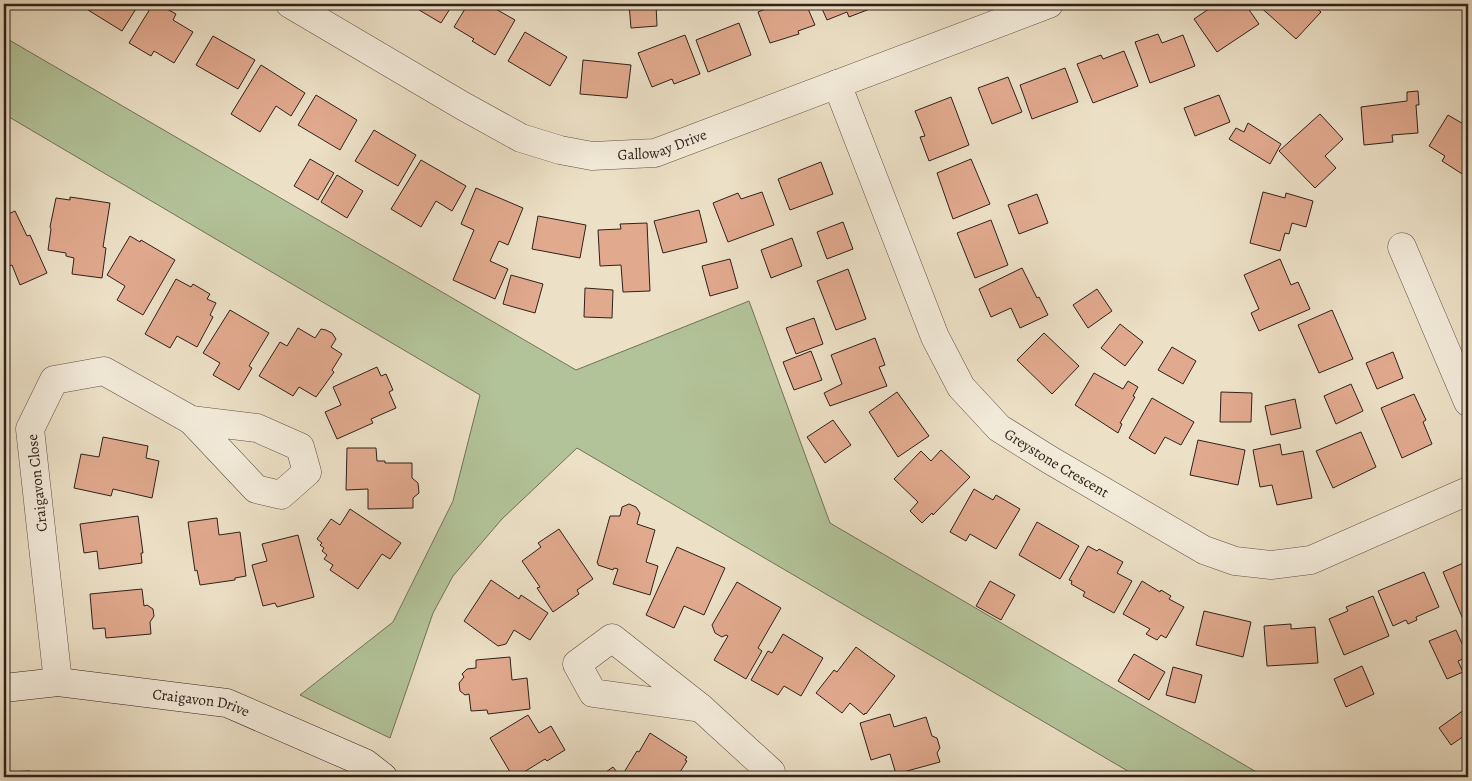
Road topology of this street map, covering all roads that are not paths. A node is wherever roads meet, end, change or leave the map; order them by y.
1 (290, 4) edge
2 (1049, 4) edge
3 (837, 84) junction
4 (1402, 247) dead end
5 (1468, 402) edge
6 (191, 420) dead end
7 (1468, 491) edge
8 (58, 682) junction
9 (4, 688) edge
10 (700, 708) dead end
11 (382, 777) edge
12 (771, 777) edge

1 - 3 street, Galloway Drive
2 - 3 street, Galloway Drive
3 - 7 street, Greystone Crescent
4 - 5 street
6 - 8 street, Craigavon Close
8 - 9 street, Craigavon Drive
8 - 11 street, Craigavon Drive
10 - 12 street

